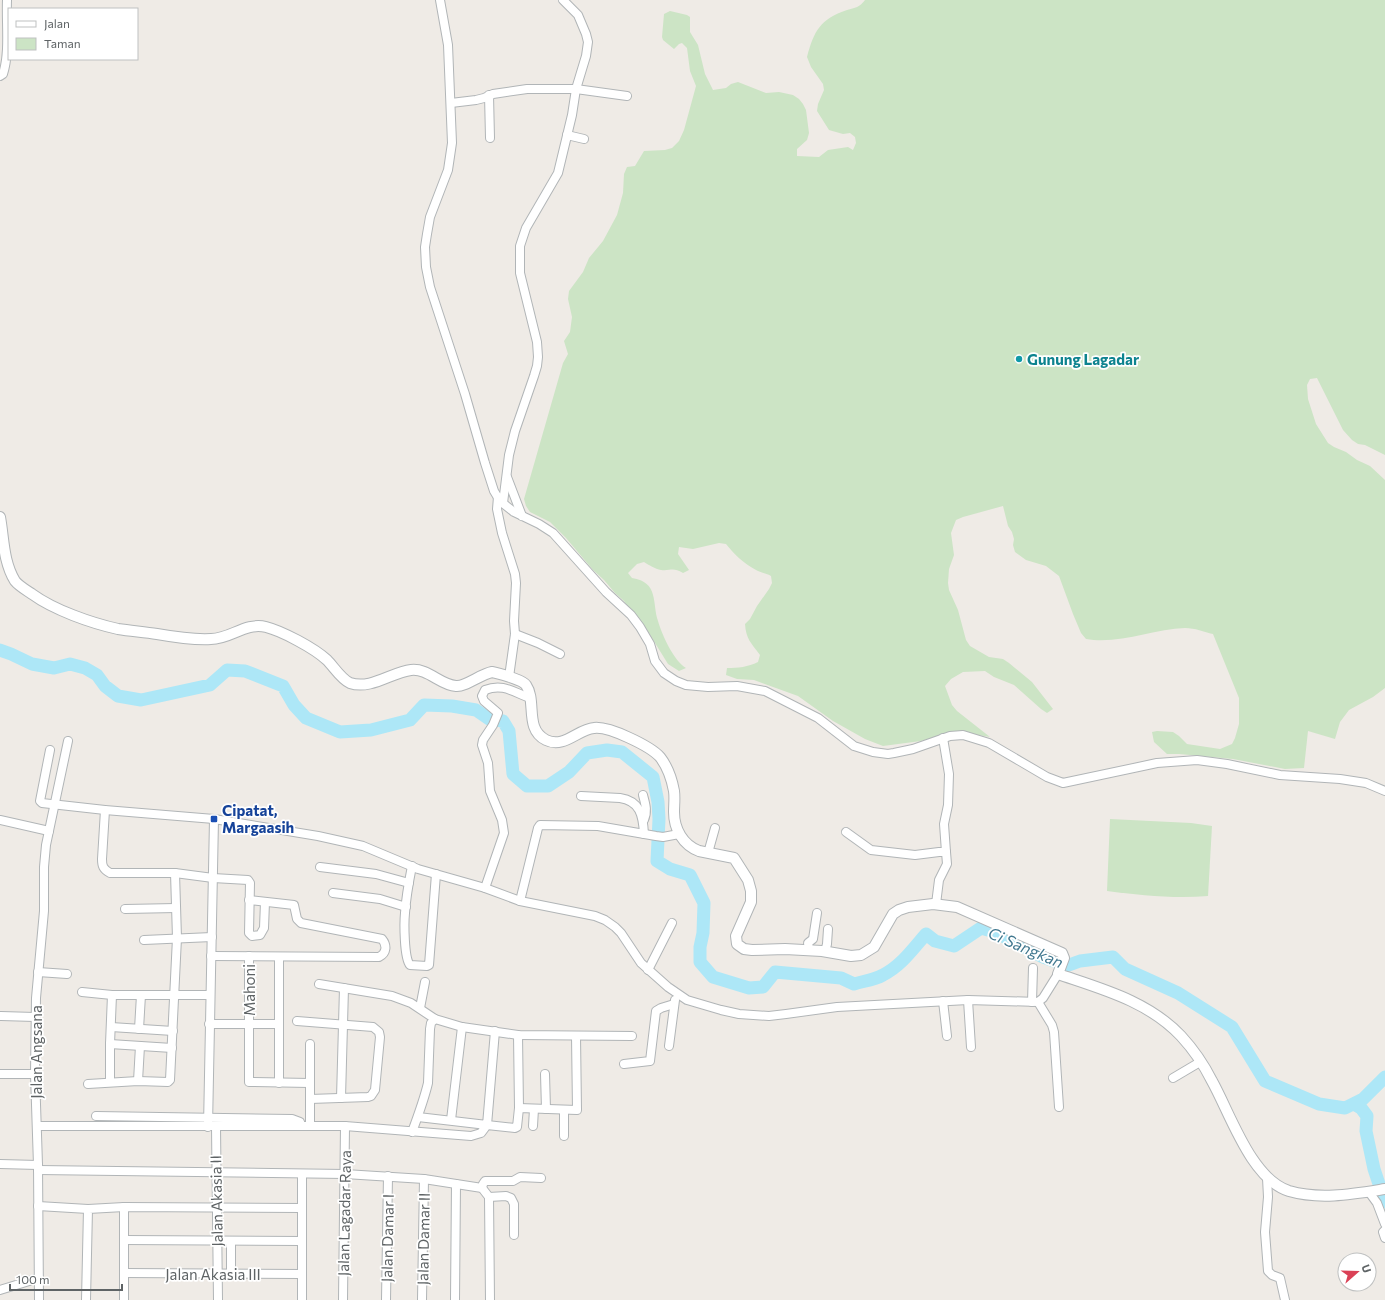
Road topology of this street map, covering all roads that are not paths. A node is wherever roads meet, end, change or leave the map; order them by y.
1 (7, 0) edge
2 (440, 0) edge
3 (563, 0) edge
4 (0, 76) edge
5 (576, 89) junction
6 (490, 95) junction
7 (627, 96) dead end
8 (451, 103) junction
9 (567, 135) junction
10 (490, 138) dead end
11 (584, 139) dead end
12 (507, 476) junction
13 (500, 500) junction
14 (522, 516) junction
15 (0, 517) edge
16 (515, 634) junction
17 (560, 654) dead end
18 (509, 671) junction
19 (530, 698) junction
20 (943, 738) junction
21 (68, 741) dead end
22 (50, 750) dead end
23 (1385, 791) edge
24 (643, 795) dead end
25 (581, 796) dead end
26 (55, 805) junction
27 (105, 810) junction
28 (214, 819) junction
29 (0, 820) edge
30 (643, 821) junction
31 (715, 828) dead end
32 (49, 831) junction
33 (846, 832) dead end
34 (644, 834) junction
35 (679, 834) junction
36 (710, 848) junction
37 (946, 852) junction
38 (412, 866) junction
39 (320, 867) dead end
40 (175, 873) junction
41 (436, 874) junction
42 (213, 878) junction
43 (409, 883) junction
44 (485, 888) junction
45 (333, 893) dead end
46 (249, 900) junction
47 (937, 900) junction
48 (520, 901) junction
49 (265, 902) junction
50 (406, 907) junction
51 (176, 908) junction
52 (125, 909) dead end
53 (817, 913) dead end
54 (672, 923) dead end
55 (828, 929) dead end
56 (212, 937) junction
57 (177, 938) junction
58 (144, 940) dead end
59 (809, 947) junction
60 (826, 948) junction
61 (211, 956) junction
62 (249, 956) junction
63 (279, 957) junction
64 (1033, 968) dead end
65 (648, 970) junction
66 (38, 972) junction
67 (1058, 973) junction
68 (67, 974) dead end
69 (425, 982) dead end
70 (319, 984) dead end
71 (344, 988) junction
72 (82, 992) dead end
73 (175, 994) junction
74 (677, 994) junction
75 (112, 995) junction
76 (141, 995) junction
77 (210, 995) junction
78 (968, 1000) junction
79 (943, 1001) junction
80 (1035, 1002) junction
81 (674, 1004) junction
82 (420, 1008) junction
83 (1, 1016) dead end
84 (35, 1017) junction
85 (435, 1019) junction
86 (297, 1021) dead end
87 (209, 1024) junction
88 (249, 1024) junction
89 (278, 1024) junction
90 (343, 1025) junction
91 (110, 1027) junction
92 (462, 1027) junction
93 (139, 1029) junction
94 (173, 1031) junction
95 (495, 1031) junction
96 (518, 1035) junction
97 (576, 1036) junction
98 (632, 1036) dead end
99 (947, 1036) dead end
100 (110, 1044) junction
101 (310, 1044) dead end
102 (140, 1046) junction
103 (669, 1046) dead end
104 (172, 1048) junction
105 (971, 1048) dead end
106 (1200, 1062) junction
107 (624, 1064) dead end
108 (1, 1074) dead end
109 (35, 1074) junction
110 (545, 1074) dead end
111 (1173, 1078) dead end
112 (138, 1081) junction
113 (110, 1082) junction
114 (279, 1083) junction
115 (310, 1083) junction
116 (88, 1084) dead end
117 (310, 1098) junction
118 (341, 1098) junction
119 (1059, 1107) dead end
120 (519, 1108) junction
121 (534, 1109) junction
122 (546, 1109) junction
123 (564, 1110) junction
124 (96, 1116) dead end
125 (208, 1117) junction
126 (418, 1117) junction
127 (451, 1120) junction
128 (487, 1125) junction
129 (37, 1126) junction
130 (306, 1126) junction
131 (345, 1126) junction
132 (533, 1126) dead end
133 (212, 1127) junction
134 (412, 1132) junction
135 (564, 1136) dead end
136 (0, 1164) edge
137 (38, 1167) junction
138 (216, 1172) junction
139 (302, 1174) junction
140 (345, 1174) junction
141 (388, 1176) junction
142 (424, 1178) junction
143 (541, 1178) dead end
144 (1267, 1178) junction
145 (456, 1184) junction
146 (482, 1188) junction
147 (1377, 1190) edge
148 (489, 1197) junction
149 (38, 1206) junction
150 (124, 1207) junction
151 (217, 1208) junction
152 (302, 1208) junction
153 (88, 1209) junction
154 (1385, 1224) edge
155 (1385, 1230) edge
156 (514, 1235) dead end
157 (1385, 1238) edge
158 (124, 1240) junction
159 (217, 1241) junction
160 (231, 1241) junction
161 (302, 1241) junction
162 (124, 1273) junction
163 (217, 1274) junction
164 (231, 1274) junction
165 (302, 1274) junction
166 (39, 1278) junction
167 (0, 1290) edge
168 (39, 1300) edge
169 (86, 1300) edge
170 (124, 1300) edge
171 (218, 1300) edge
172 (302, 1300) edge
173 (343, 1300) edge
174 (386, 1300) edge
175 (422, 1300) edge
176 (455, 1300) edge
177 (490, 1300) edge
178 (1285, 1300) edge

1 - 4 street
2 - 8 street
3 - 5 street
5 - 6 street
5 - 7 street
5 - 9 street
6 - 8 street
6 - 10 street
8 - 13 street
9 - 11 street
9 - 12 street
12 - 13 street
12 - 14 street
13 - 14 street
13 - 16 street
14 - 20 street
15 - 18 street
16 - 17 street
16 - 18 street
18 - 19 street
19 - 35 street
19 - 44 street
20 - 23 street
20 - 37 street
21 - 26 street, Jalan Angsana
22 - 26 street
24 - 30 street
25 - 30 street
26 - 27 street
26 - 32 street, Jalan Angsana
27 - 28 street
27 - 40 street
28 - 38 street
28 - 42 street, Jalan Akasia II
29 - 32 street
30 - 34 street
31 - 36 street
32 - 66 street, Jalan Angsana
33 - 37 street
34 - 35 street
34 - 48 street
35 - 36 street
36 - 59 street
37 - 47 street
38 - 41 street
38 - 43 street
39 - 43 street
40 - 42 street
40 - 51 street
41 - 44 street
41 - 50 street
42 - 46 street
42 - 56 street, Jalan Akasia II
43 - 50 street
44 - 48 street
45 - 50 street
46 - 49 street
46 - 49 street
47 - 60 street
47 - 67 street
48 - 65 street
49 - 63 street
51 - 52 street
51 - 57 street
53 - 59 street
54 - 65 street
55 - 60 street
56 - 57 street
56 - 61 street, Jalan Akasia II
57 - 58 street
57 - 73 street
59 - 60 street
61 - 62 street
61 - 77 street, Jalan Akasia II
62 - 63 street
62 - 88 street, Mahoni
63 - 89 street
64 - 80 street
65 - 74 street
66 - 68 street
66 - 84 street, Jalan Angsana
67 - 80 street
67 - 106 street
69 - 82 street
70 - 71 street
71 - 82 street
71 - 90 street
72 - 75 street
73 - 76 street
73 - 77 street
73 - 94 street
74 - 79 street
74 - 81 street
75 - 76 street
75 - 91 street
76 - 93 street
77 - 87 street, Jalan Akasia II
78 - 79 street
78 - 80 street
78 - 105 street
79 - 99 street
80 - 119 street
81 - 103 street
81 - 107 street
82 - 85 street
83 - 84 street
84 - 109 street, Jalan Angsana
85 - 92 street
85 - 126 street
86 - 90 street
87 - 88 street
87 - 125 street, Jalan Akasia II
88 - 89 street
88 - 114 street, Mahoni
89 - 114 street
90 - 118 street
90 - 118 street
91 - 93 street
91 - 100 street
92 - 95 street
92 - 127 street
93 - 94 street
94 - 104 street
95 - 96 street
95 - 128 street
96 - 97 street
96 - 120 street
97 - 98 street
97 - 123 street
100 - 102 street
100 - 113 street
101 - 115 street
102 - 104 street
102 - 112 street
104 - 112 street
106 - 111 street
106 - 144 street
108 - 109 street
109 - 129 street, Jalan Angsana
110 - 122 street
112 - 113 street
113 - 116 street
114 - 115 street
115 - 117 street
117 - 118 street
117 - 130 street
120 - 121 street
120 - 128 street
121 - 122 street
121 - 132 street
122 - 123 street
123 - 135 street
124 - 125 street
125 - 130 street
125 - 133 street, Jalan Akasia II
126 - 127 street
126 - 134 street
127 - 128 street
128 - 134 street
129 - 133 street
129 - 137 street, Jalan Angsana
130 - 131 street
130 - 133 street
131 - 134 street
131 - 140 street, Jalan Lagadar Raya
133 - 138 street, Jalan Akasia II
136 - 137 street
137 - 138 street
137 - 149 street, Jalan Angsana
138 - 139 street
138 - 151 street, Jalan Akasia II
139 - 140 street
139 - 152 street
140 - 141 street
140 - 173 street, Jalan Lagadar Raya
141 - 142 street
141 - 174 street, Jalan Damar I
142 - 145 street
142 - 175 street, Jalan Damar II
143 - 146 street
144 - 147 street
144 - 178 street
145 - 146 street
145 - 176 street
146 - 148 street
147 - 154 street
148 - 156 street
148 - 177 street
149 - 153 street
149 - 166 street, Jalan Angsana
150 - 151 street
150 - 153 street
150 - 158 street
151 - 152 street
151 - 159 street, Jalan Akasia II
152 - 161 street
153 - 169 street
155 - 157 street
158 - 159 street
158 - 162 street
159 - 160 street
159 - 163 street, Jalan Akasia II
160 - 161 street
160 - 164 street
161 - 165 street
162 - 163 street, Jalan Akasia III
162 - 170 street
163 - 164 street, Jalan Akasia III
163 - 171 street, Jalan Akasia II
164 - 165 street, Jalan Akasia III
165 - 172 street
166 - 167 street
166 - 168 street, Jalan Angsana

